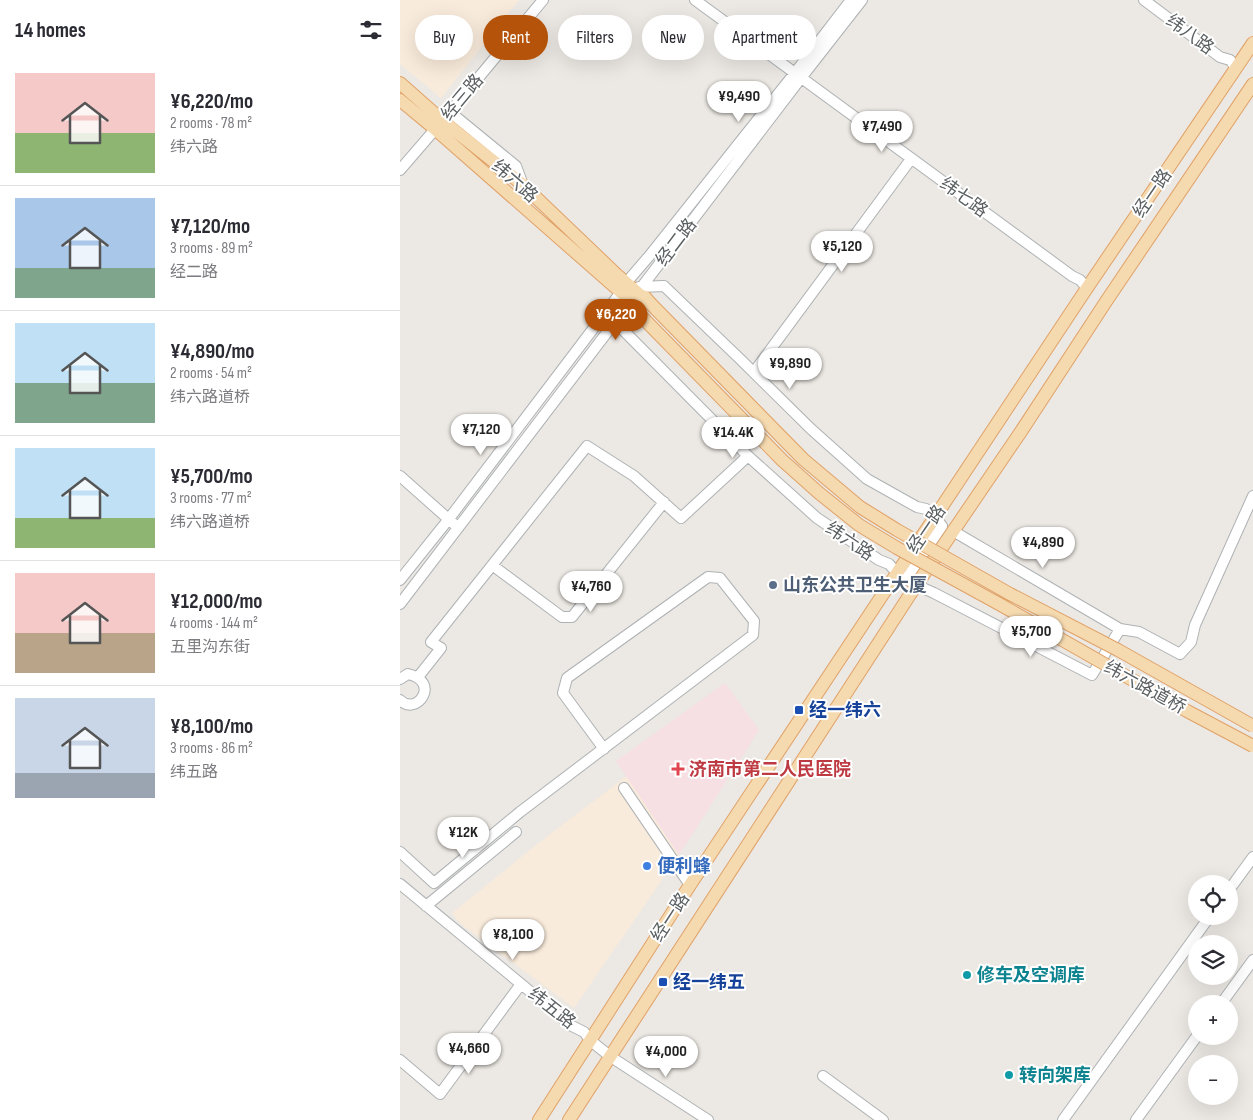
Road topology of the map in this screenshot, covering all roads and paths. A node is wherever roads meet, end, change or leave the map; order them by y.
1 (543, 0) edge
2 (695, 0) edge
3 (851, 0) edge
4 (862, 0) edge
5 (1144, 0) edge
6 (1253, 42) edge
7 (1236, 68) junction
8 (797, 76) junction
9 (400, 83) edge
10 (1253, 84) edge
11 (400, 100) edge
12 (443, 121) junction
13 (911, 159) junction
14 (400, 170) edge
15 (623, 288) junction
16 (1087, 288) junction
17 (637, 294) junction
18 (650, 303) joint
19 (622, 312) junction
20 (640, 315) joint
21 (754, 372) junction
22 (748, 456) junction
23 (400, 476) edge
24 (1253, 496) edge
25 (664, 502) junction
26 (1250, 509) edge
27 (935, 517) junction
28 (448, 520) junction
29 (458, 527) junction
30 (953, 531) junction
31 (492, 566) junction
32 (897, 573) junction
33 (400, 580) edge
34 (916, 585) junction
35 (400, 604) edge
36 (1120, 629) junction
37 (418, 677) junction
38 (400, 679) edge
39 (400, 700) edge
40 (1253, 726) edge
41 (1253, 746) edge
42 (604, 749) junction
43 (624, 788) dead end
44 (516, 832) dead end
45 (400, 852) edge
46 (1253, 856) edge
47 (1238, 877) edge
48 (400, 884) edge
49 (690, 885) junction
50 (426, 906) junction
51 (1203, 925) edge
52 (1253, 960) edge
53 (521, 984) junction
54 (1228, 995) edge
55 (591, 1041) junction
56 (1190, 1045) edge
57 (611, 1057) junction
58 (400, 1060) edge
59 (824, 1076) dead end
60 (540, 1120) edge
61 (569, 1120) edge
62 (708, 1120) edge
63 (882, 1120) edge
64 (1062, 1120) edge
65 (1136, 1120) edge

1 - 12 street, 经三路
2 - 8 street, 纬七路
3 - 8 street, 经二路
4 - 8 street, 经二路
5 - 7 street, 纬八路
6 - 7 main road, 经一路
7 - 16 main road, 经一路
8 - 13 street, 纬七路
8 - 15 street, 经二路
8 - 17 street, 经二路
9 - 12 main road, 纬六路
10 - 30 main road, 经一路
11 - 12 main road, 纬六路
12 - 14 street, 经三路
12 - 15 main road, 纬六路
12 - 15 main road, 纬六路
13 - 16 street, 纬七路
13 - 21 street
15 - 17 main road, 纬六路
15 - 17 street, 纬六路
15 - 19 street, 纬六路
15 - 28 street, 经二路
16 - 27 main road, 经一路
17 - 18 main road, 纬六路
17 - 19 street, 经二路
17 - 20 main road, 纬六路
17 - 21 street, 纬六路
18 - 40 main road, 纬六路道桥, bridge
19 - 22 street, 纬六路
19 - 29 street, 经二路
20 - 41 main road, 纬六路道桥, bridge
21 - 27 street, 纬六路
22 - 25 street
22 - 32 street, 纬六路
23 - 28 street
24 - 26 street
25 - 31 street
25 - 31 street
26 - 36 street
27 - 32 main road, 经一路
27 - 34 street
28 - 29 street
28 - 33 street, 经二路
29 - 35 street, 经二路
30 - 34 main road, 经一路
30 - 36 street
31 - 37 street
32 - 34 street, 纬六路
32 - 49 main road, 经一路
34 - 36 street, 纬六路
34 - 57 main road, 经一路
37 - 38 street
37 - 39 street
42 - 42 street
42 - 45 street
43 - 49 street
44 - 50 street
46 - 47 street
48 - 50 street, 纬五路
49 - 55 main road, 经一路
50 - 53 street, 纬五路
51 - 64 street
52 - 54 street
53 - 55 street, 纬五路
53 - 58 street
55 - 57 street, 纬五路
55 - 60 main road, 经一路
56 - 65 street
57 - 61 main road, 经一路
57 - 62 street, 纬五路
59 - 63 street

